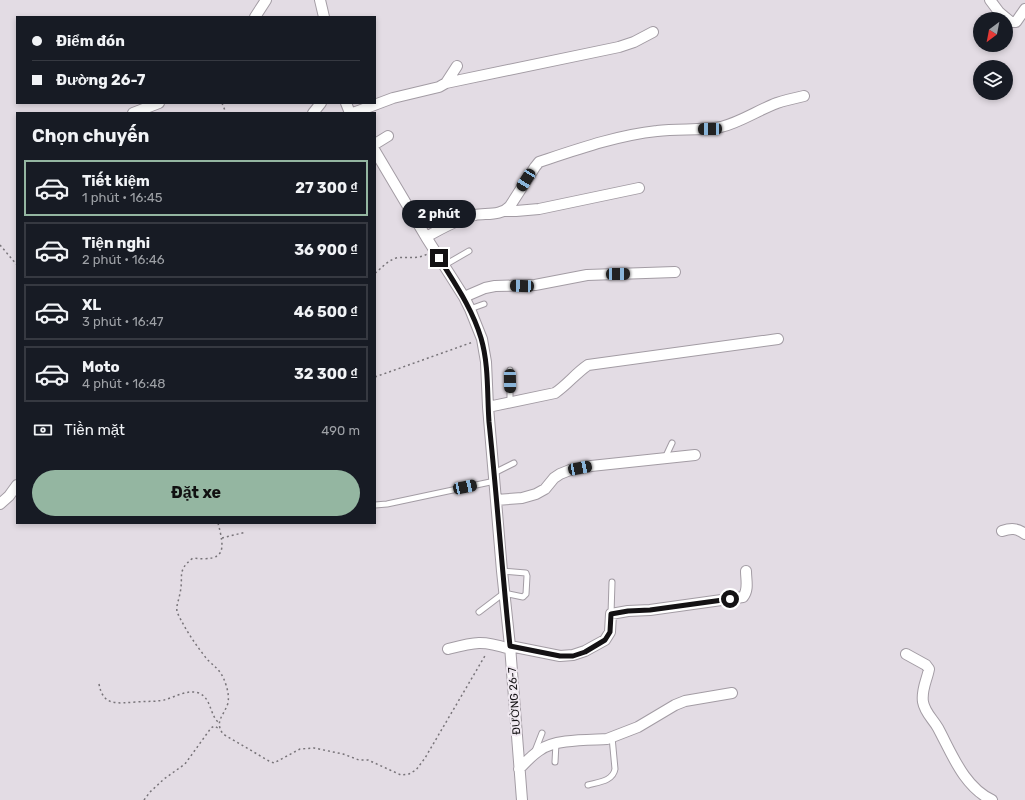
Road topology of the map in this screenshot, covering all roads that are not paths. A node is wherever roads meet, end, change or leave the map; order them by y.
1 (266, 0) edge
2 (990, 0) edge
3 (323, 1) edge
4 (1025, 9) edge
5 (256, 16) edge
6 (324, 16) edge
7 (653, 32) dead end
8 (457, 66) dead end
9 (446, 83) junction
10 (804, 96) dead end
11 (156, 104) edge
12 (321, 104) edge
13 (136, 112) edge
14 (314, 112) edge
15 (355, 112) edge
16 (388, 136) dead end
17 (376, 143) edge
18 (376, 153) edge
19 (639, 188) dead end
20 (506, 211) junction
21 (426, 237) junction
22 (469, 250) dead end
23 (443, 266) junction
24 (675, 272) dead end
25 (464, 297) junction
26 (484, 304) dead end
27 (470, 309) junction
28 (778, 339) dead end
29 (510, 370) dead end
30 (510, 403) junction
31 (488, 407) junction
32 (672, 443) dead end
33 (695, 455) dead end
34 (665, 458) junction
35 (514, 463) dead end
36 (494, 477) junction
37 (16, 486) edge
38 (496, 500) junction
39 (0, 504) edge
40 (376, 505) edge
41 (1002, 531) dead end
42 (1025, 534) edge
43 (502, 571) junction
44 (746, 571) dead end
45 (612, 582) dead end
46 (504, 593) junction
47 (479, 612) dead end
48 (611, 614) junction
49 (510, 647) junction
50 (448, 649) dead end
51 (906, 654) dead end
52 (732, 693) dead end
53 (542, 733) dead end
54 (612, 737) junction
55 (556, 743) junction
56 (533, 756) junction
57 (555, 762) dead end
58 (519, 769) junction
59 (588, 785) dead end
60 (522, 800) edge
61 (992, 800) edge

1 - 5 street
2 - 4 street
3 - 6 street
7 - 9 street
8 - 9 street
9 - 15 street
10 - 20 street
11 - 13 street
12 - 14 street
16 - 17 street
18 - 21 street, ĐƯỜNG 26-7
19 - 20 street
20 - 21 street
21 - 23 street, ĐƯỜNG 26-7
22 - 23 lane
23 - 25 street, ĐƯỜNG 26-7
24 - 25 street
25 - 27 street, ĐƯỜNG 26-7
26 - 27 lane
27 - 31 street, ĐƯỜNG 26-7
28 - 30 street
29 - 30 lane
30 - 31 street
31 - 36 street, ĐƯỜNG 26-7
32 - 34 lane
33 - 34 street
34 - 38 street
35 - 36 lane
36 - 38 street, ĐƯỜNG 26-7
36 - 40 lane
37 - 39 street
38 - 43 street, ĐƯỜNG 26-7
41 - 42 street
43 - 46 street, ĐƯỜNG 26-7
43 - 46 lane
44 - 48 street
45 - 48 lane
46 - 47 lane
46 - 49 street, ĐƯỜNG 26-7
48 - 49 street
49 - 50 street
49 - 58 street, ĐƯỜNG 26-7
51 - 61 street
52 - 54 street
53 - 56 lane
54 - 55 street
54 - 59 lane
55 - 56 street
55 - 57 lane
56 - 58 street
58 - 60 street, ĐƯỜNG 26-7

